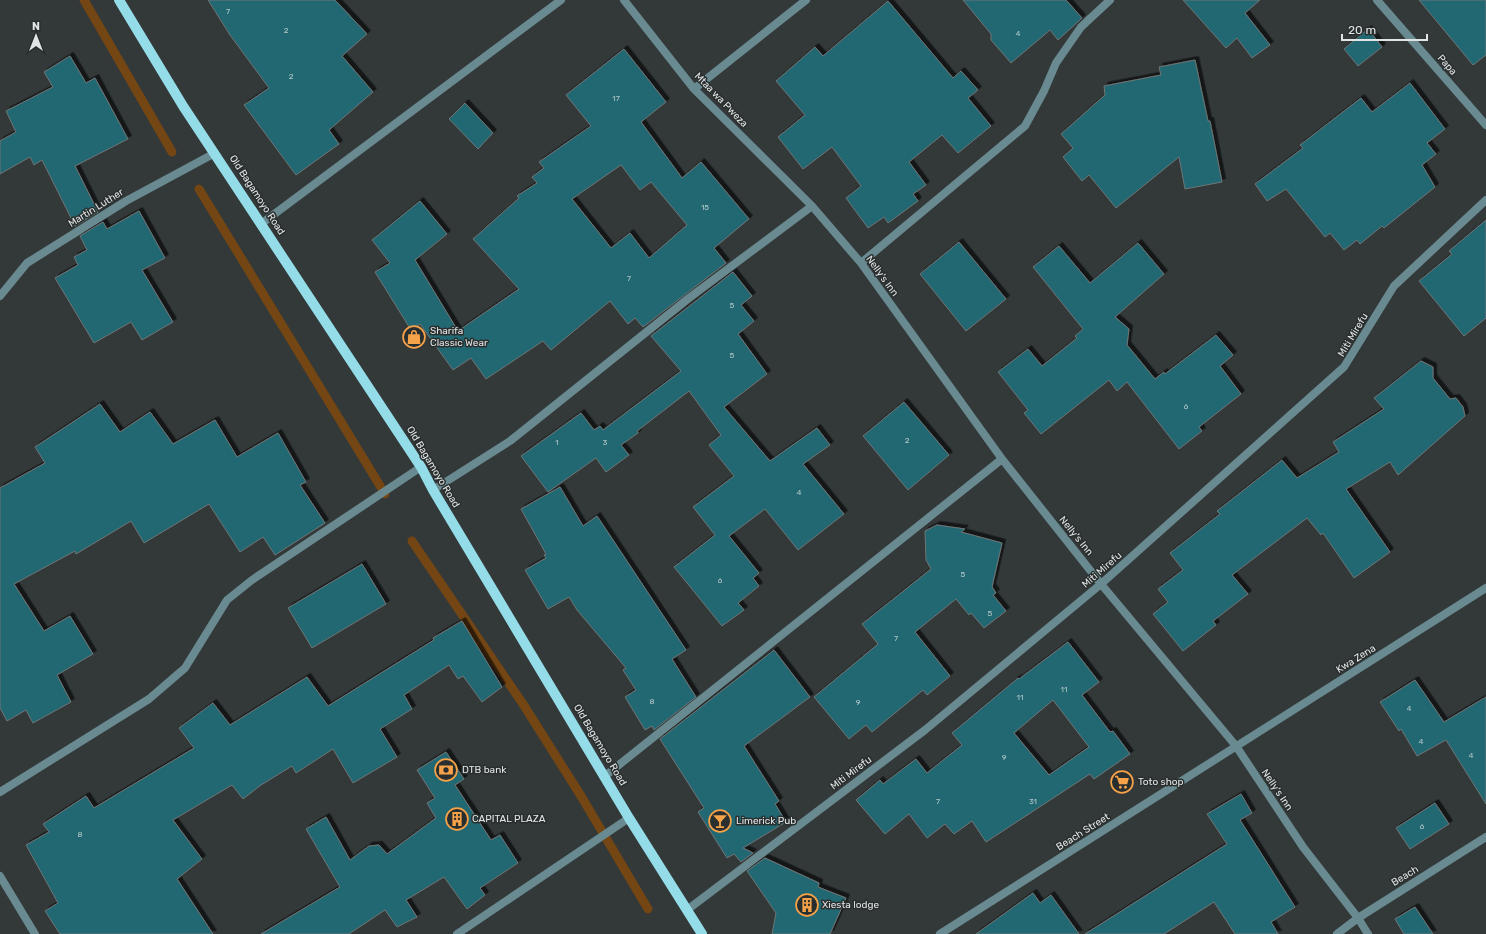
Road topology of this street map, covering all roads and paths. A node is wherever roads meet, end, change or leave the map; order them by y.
1 (119, 0) edge
2 (561, 0) edge
3 (624, 0) edge
4 (806, 0) edge
5 (1110, 0) edge
6 (1377, 0) edge
7 (694, 89) junction
8 (1486, 125) edge
9 (215, 153) junction
10 (1486, 200) edge
11 (812, 206) junction
12 (261, 224) junction
13 (861, 263) junction
14 (0, 296) edge
15 (1002, 459) junction
16 (421, 467) junction
17 (433, 490) junction
18 (1101, 584) junction
19 (1486, 588) edge
20 (1236, 746) junction
21 (605, 776) junction
22 (0, 792) edge
23 (629, 818) junction
24 (1486, 837) edge
25 (0, 876) edge
26 (687, 910) junction
27 (1358, 918) junction
28 (35, 934) edge
29 (457, 934) edge
30 (702, 934) edge
31 (940, 934) edge
32 (1337, 934) edge
33 (1368, 934) edge

1 - 9 main road, Old Bagamoyo Road
2 - 12 street
3 - 7 street, Mtaa wa Pweza
4 - 7 street
5 - 13 street
6 - 8 street, Papa
7 - 11 street, Mtaa wa Pweza
9 - 12 main road, Old Bagamoyo Road
9 - 14 street, Martin Luther
10 - 18 street, Miti Mirefu
11 - 13 street, Nelly's Inn
11 - 17 street
12 - 16 main road, Old Bagamoyo Road
13 - 15 street, Nelly's Inn
15 - 18 street, Nelly's Inn
15 - 21 street
16 - 17 main road, Old Bagamoyo Road
16 - 22 street
17 - 21 main road, Old Bagamoyo Road
18 - 20 street, Nelly's Inn
18 - 26 street, Miti Mirefu
19 - 20 street, Kwa Zena
20 - 27 street, Nelly's Inn
20 - 31 street, Beach Street
21 - 23 main road, Old Bagamoyo Road
23 - 26 main road, Old Bagamoyo Road
23 - 29 street
24 - 27 street, Beach
25 - 28 street
26 - 30 main road, Old Bagamoyo Road
27 - 32 street, Beach
27 - 33 street, Nelly's Inn

